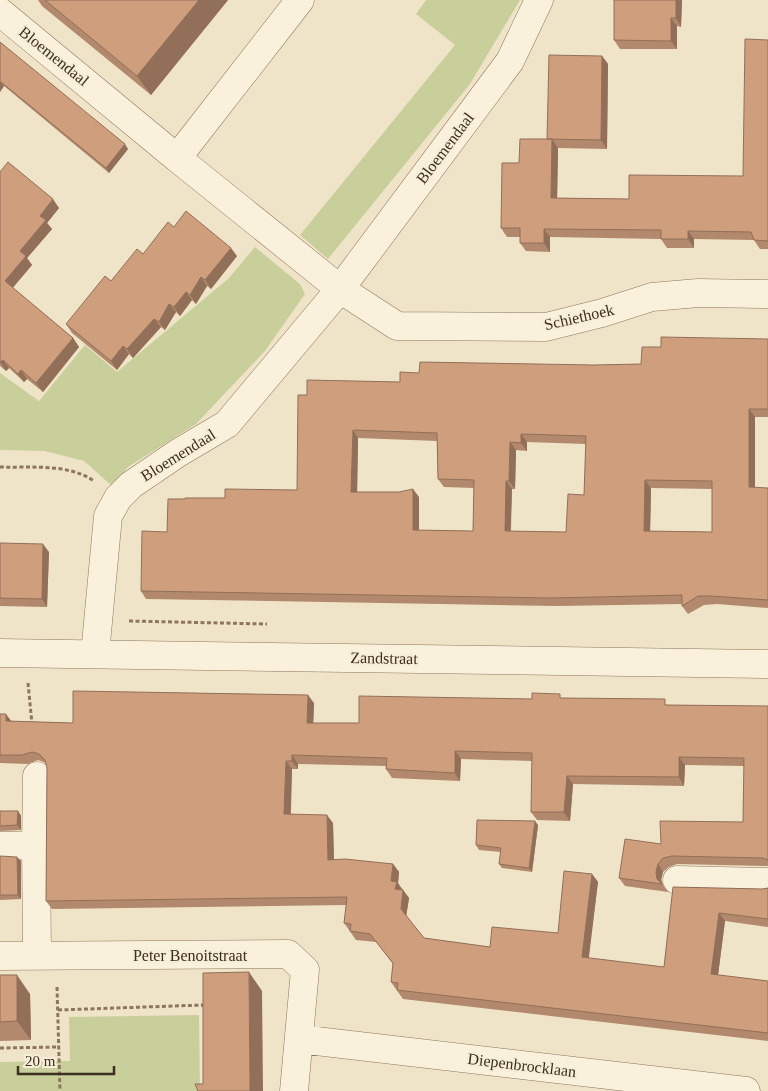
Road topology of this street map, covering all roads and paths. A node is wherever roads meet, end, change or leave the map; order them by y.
1 (300, 0) edge
2 (539, 0) edge
3 (0, 12) edge
4 (177, 158) junction
5 (340, 289) junction
6 (768, 294) edge
7 (0, 467) edge
8 (118, 498) junction
9 (0, 653) edge
10 (95, 654) junction
11 (768, 664) edge
12 (28, 682) dead end
13 (33, 729) edge
14 (37, 776) dead end
15 (36, 845) junction
16 (0, 846) edge
17 (677, 880) dead end
18 (768, 882) edge
19 (47, 955) junction
20 (0, 956) edge
21 (58, 1010) junction
22 (204, 1015) edge
23 (299, 1039) junction
24 (59, 1047) junction
25 (0, 1048) edge
26 (60, 1091) edge
27 (294, 1091) edge
28 (746, 1091) edge

1 - 4 street
2 - 5 street, Bloemendaal
3 - 4 street, Bloemendaal
4 - 5 street, Bloemendaal
5 - 6 street, Schiethoek
5 - 8 street, Bloemendaal
7 - 8 path
8 - 10 street, Bloemendaal
9 - 10 street, Zandstraat
10 - 11 street, Zandstraat
12 - 13 path
14 - 15 street
15 - 16 street
15 - 19 street
17 - 18 street
19 - 20 street, Peter Benoitstraat
19 - 21 path
19 - 23 street, Peter Benoitstraat
21 - 22 path
21 - 24 path
23 - 27 street
23 - 28 street, Diepenbrocklaan
24 - 25 path
24 - 26 path

